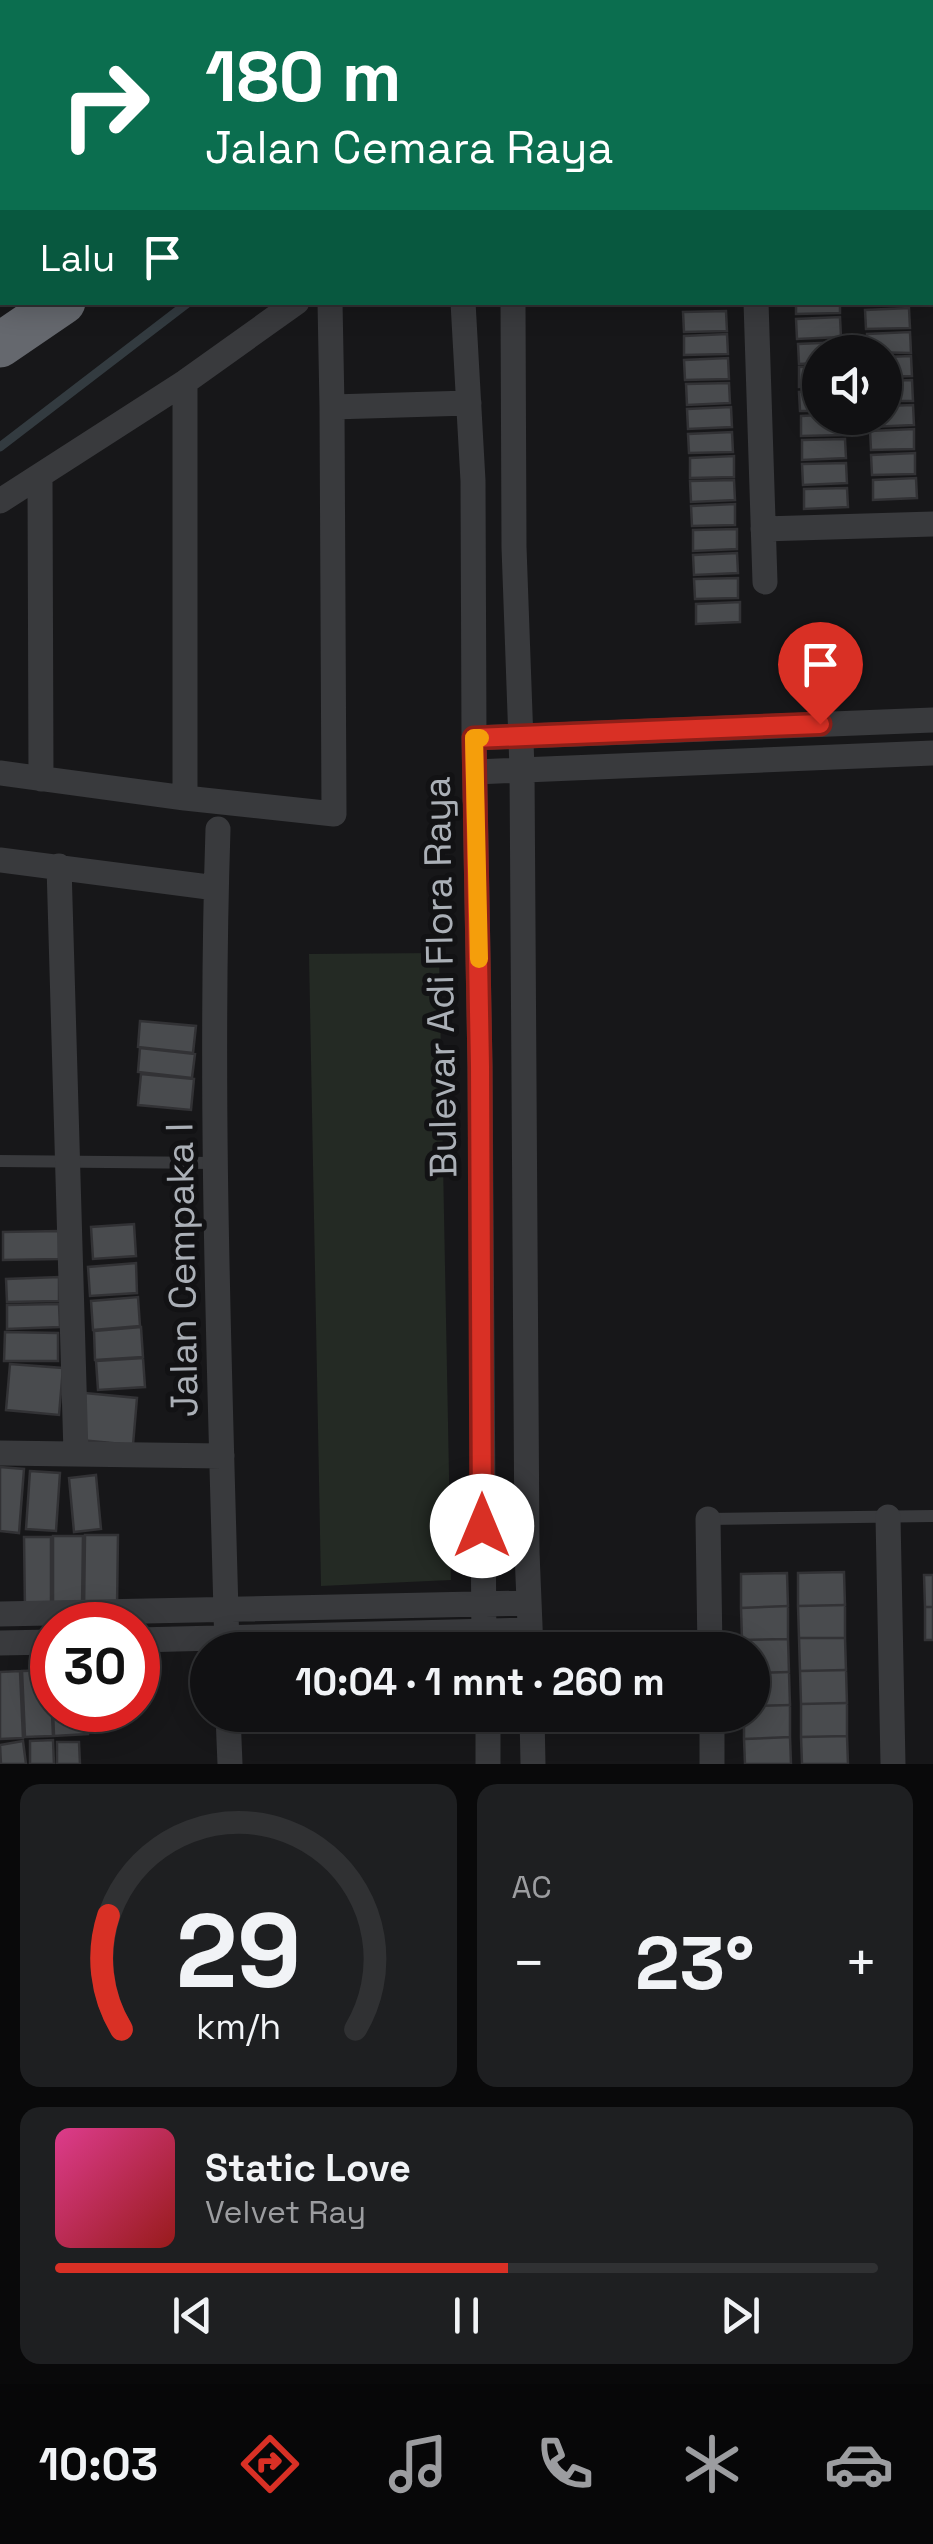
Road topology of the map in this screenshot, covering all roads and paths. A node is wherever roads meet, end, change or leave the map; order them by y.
1 (59, 305) edge
2 (292, 305) edge
3 (330, 305) edge
4 (463, 305) edge
5 (513, 305) edge
6 (756, 305) edge
7 (0, 345) edge
8 (186, 382) junction
9 (469, 403) junction
10 (332, 407) junction
11 (40, 477) junction
12 (0, 501) edge
13 (933, 524) edge
14 (763, 530) junction
15 (765, 582) dead end
16 (933, 720) edge
17 (520, 736) junction
18 (474, 738) junction
19 (933, 753) edge
20 (522, 769) junction
21 (475, 772) junction
22 (0, 773) edge
23 (40, 779) junction
24 (185, 798) junction
25 (218, 829) dead end
26 (0, 860) edge
27 (59, 866) junction
28 (216, 888) junction
29 (0, 1162) edge
30 (68, 1162) junction
31 (216, 1163) junction
32 (0, 1453) edge
33 (76, 1454) junction
34 (222, 1456) junction
35 (933, 1516) edge
36 (888, 1517) junction
37 (708, 1520) joint
38 (482, 1603) junction
39 (528, 1603) junction
40 (227, 1610) junction
41 (0, 1614) edge
42 (227, 1632) edge
43 (483, 1632) edge
44 (530, 1632) edge
45 (710, 1632) edge
46 (160, 1641) edge
47 (30, 1642) edge
48 (190, 1642) edge
49 (0, 1643) edge
50 (229, 1732) edge
51 (488, 1732) edge
52 (532, 1732) edge
53 (712, 1732) edge
54 (230, 1764) edge
55 (488, 1764) edge
56 (533, 1764) edge
57 (712, 1764) edge
58 (893, 1764) edge

1 - 7 highway
2 - 8 street
3 - 10 street
4 - 9 street, Bulevar Adi Flora Raya
5 - 17 street
6 - 14 street
8 - 11 street
8 - 24 street
9 - 10 street
9 - 18 street, Bulevar Adi Flora Raya
10 - 24 street
11 - 12 street
11 - 23 street
13 - 14 street
14 - 15 street
16 - 17 street
17 - 18 street
17 - 20 street
18 - 21 street, Bulevar Adi Flora Raya
19 - 20 street
20 - 21 street
20 - 39 street
21 - 38 street, Bulevar Adi Flora Raya
22 - 23 street
23 - 24 street
25 - 28 street, Jalan Cempaka I
26 - 27 street
27 - 28 street
27 - 30 street
28 - 31 street, Jalan Cempaka I
29 - 30 lane
30 - 31 lane
30 - 33 street
31 - 34 street, Jalan Cempaka I
32 - 33 street
33 - 34 street
34 - 40 street, Jalan Cempaka I
35 - 36 lane
36 - 37 lane
36 - 58 street
37 - 45 street
38 - 39 street
38 - 40 street
38 - 43 street, Bulevar Adi Flora Raya
39 - 44 street
40 - 41 street
40 - 42 street, Jalan Cempaka I
46 - 48 street
47 - 49 street
50 - 54 street
51 - 55 street
52 - 56 street
53 - 57 street

